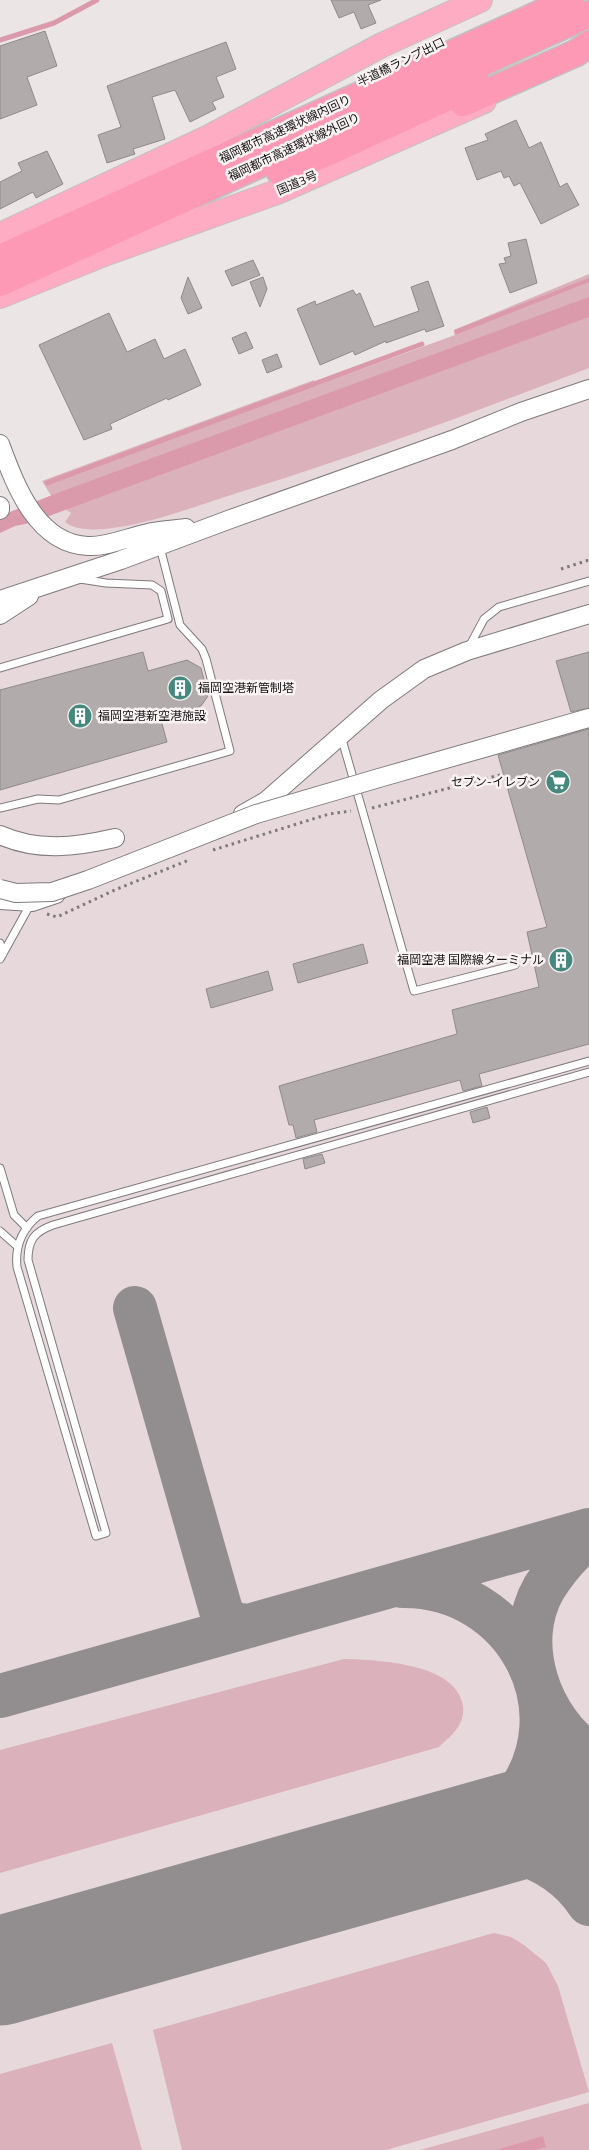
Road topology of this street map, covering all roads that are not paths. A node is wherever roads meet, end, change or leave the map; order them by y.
1 (480, 0) edge
2 (526, 0) edge
3 (570, 0) edge
4 (589, 14) edge
5 (589, 33) edge
6 (589, 44) edge
7 (589, 56) edge
8 (329, 152) junction
9 (115, 207) junction
10 (0, 235) edge
11 (0, 258) edge
12 (0, 283) edge
13 (0, 288) edge
14 (0, 296) edge
15 (589, 384) edge
16 (589, 389) edge
17 (560, 399) junction
18 (0, 444) edge
19 (0, 506) edge
20 (0, 510) edge
21 (214, 525) junction
22 (160, 545) junction
23 (69, 577) junction
24 (589, 581) edge
25 (46, 584) junction
26 (0, 600) edge
27 (589, 614) edge
28 (0, 616) edge
29 (467, 651) junction
30 (0, 668) edge
31 (589, 718) edge
32 (341, 736) junction
33 (0, 808) edge
34 (0, 835) edge
35 (115, 838) dead end
36 (0, 888) edge
37 (0, 900) edge
38 (30, 905) junction
39 (0, 943) edge
40 (1, 957) edge
41 (515, 965) dead end
42 (589, 1060) edge
43 (589, 1072) edge
44 (0, 1168) edge
45 (27, 1228) junction
46 (0, 1231) edge
47 (18, 1247) junction

1 - 10 highway
2 - 9 highway, 半道橋ランプ出口
3 - 9 highway, 福岡都市高速環状線内回り
4 - 12 highway, 福岡都市高速環状線外回り
5 - 8 highway
6 - 8 highway
7 - 14 highway, 国道3号
8 - 13 highway
9 - 11 highway, 福岡都市高速環状線内回り
15 - 17 street
16 - 17 street
17 - 21 street
18 - 21 street
19 - 20 street
21 - 22 street
22 - 23 street
22 - 33 lane
23 - 25 street
23 - 30 lane
24 - 29 lane
25 - 26 street
25 - 28 street
27 - 29 street
29 - 32 street
31 - 36 street, bridge
32 - 38 street
32 - 41 lane
34 - 35 street
37 - 38 street
38 - 40 lane
39 - 40 lane
42 - 45 lane
43 - 47 lane
44 - 45 lane
45 - 47 lane
46 - 47 lane

